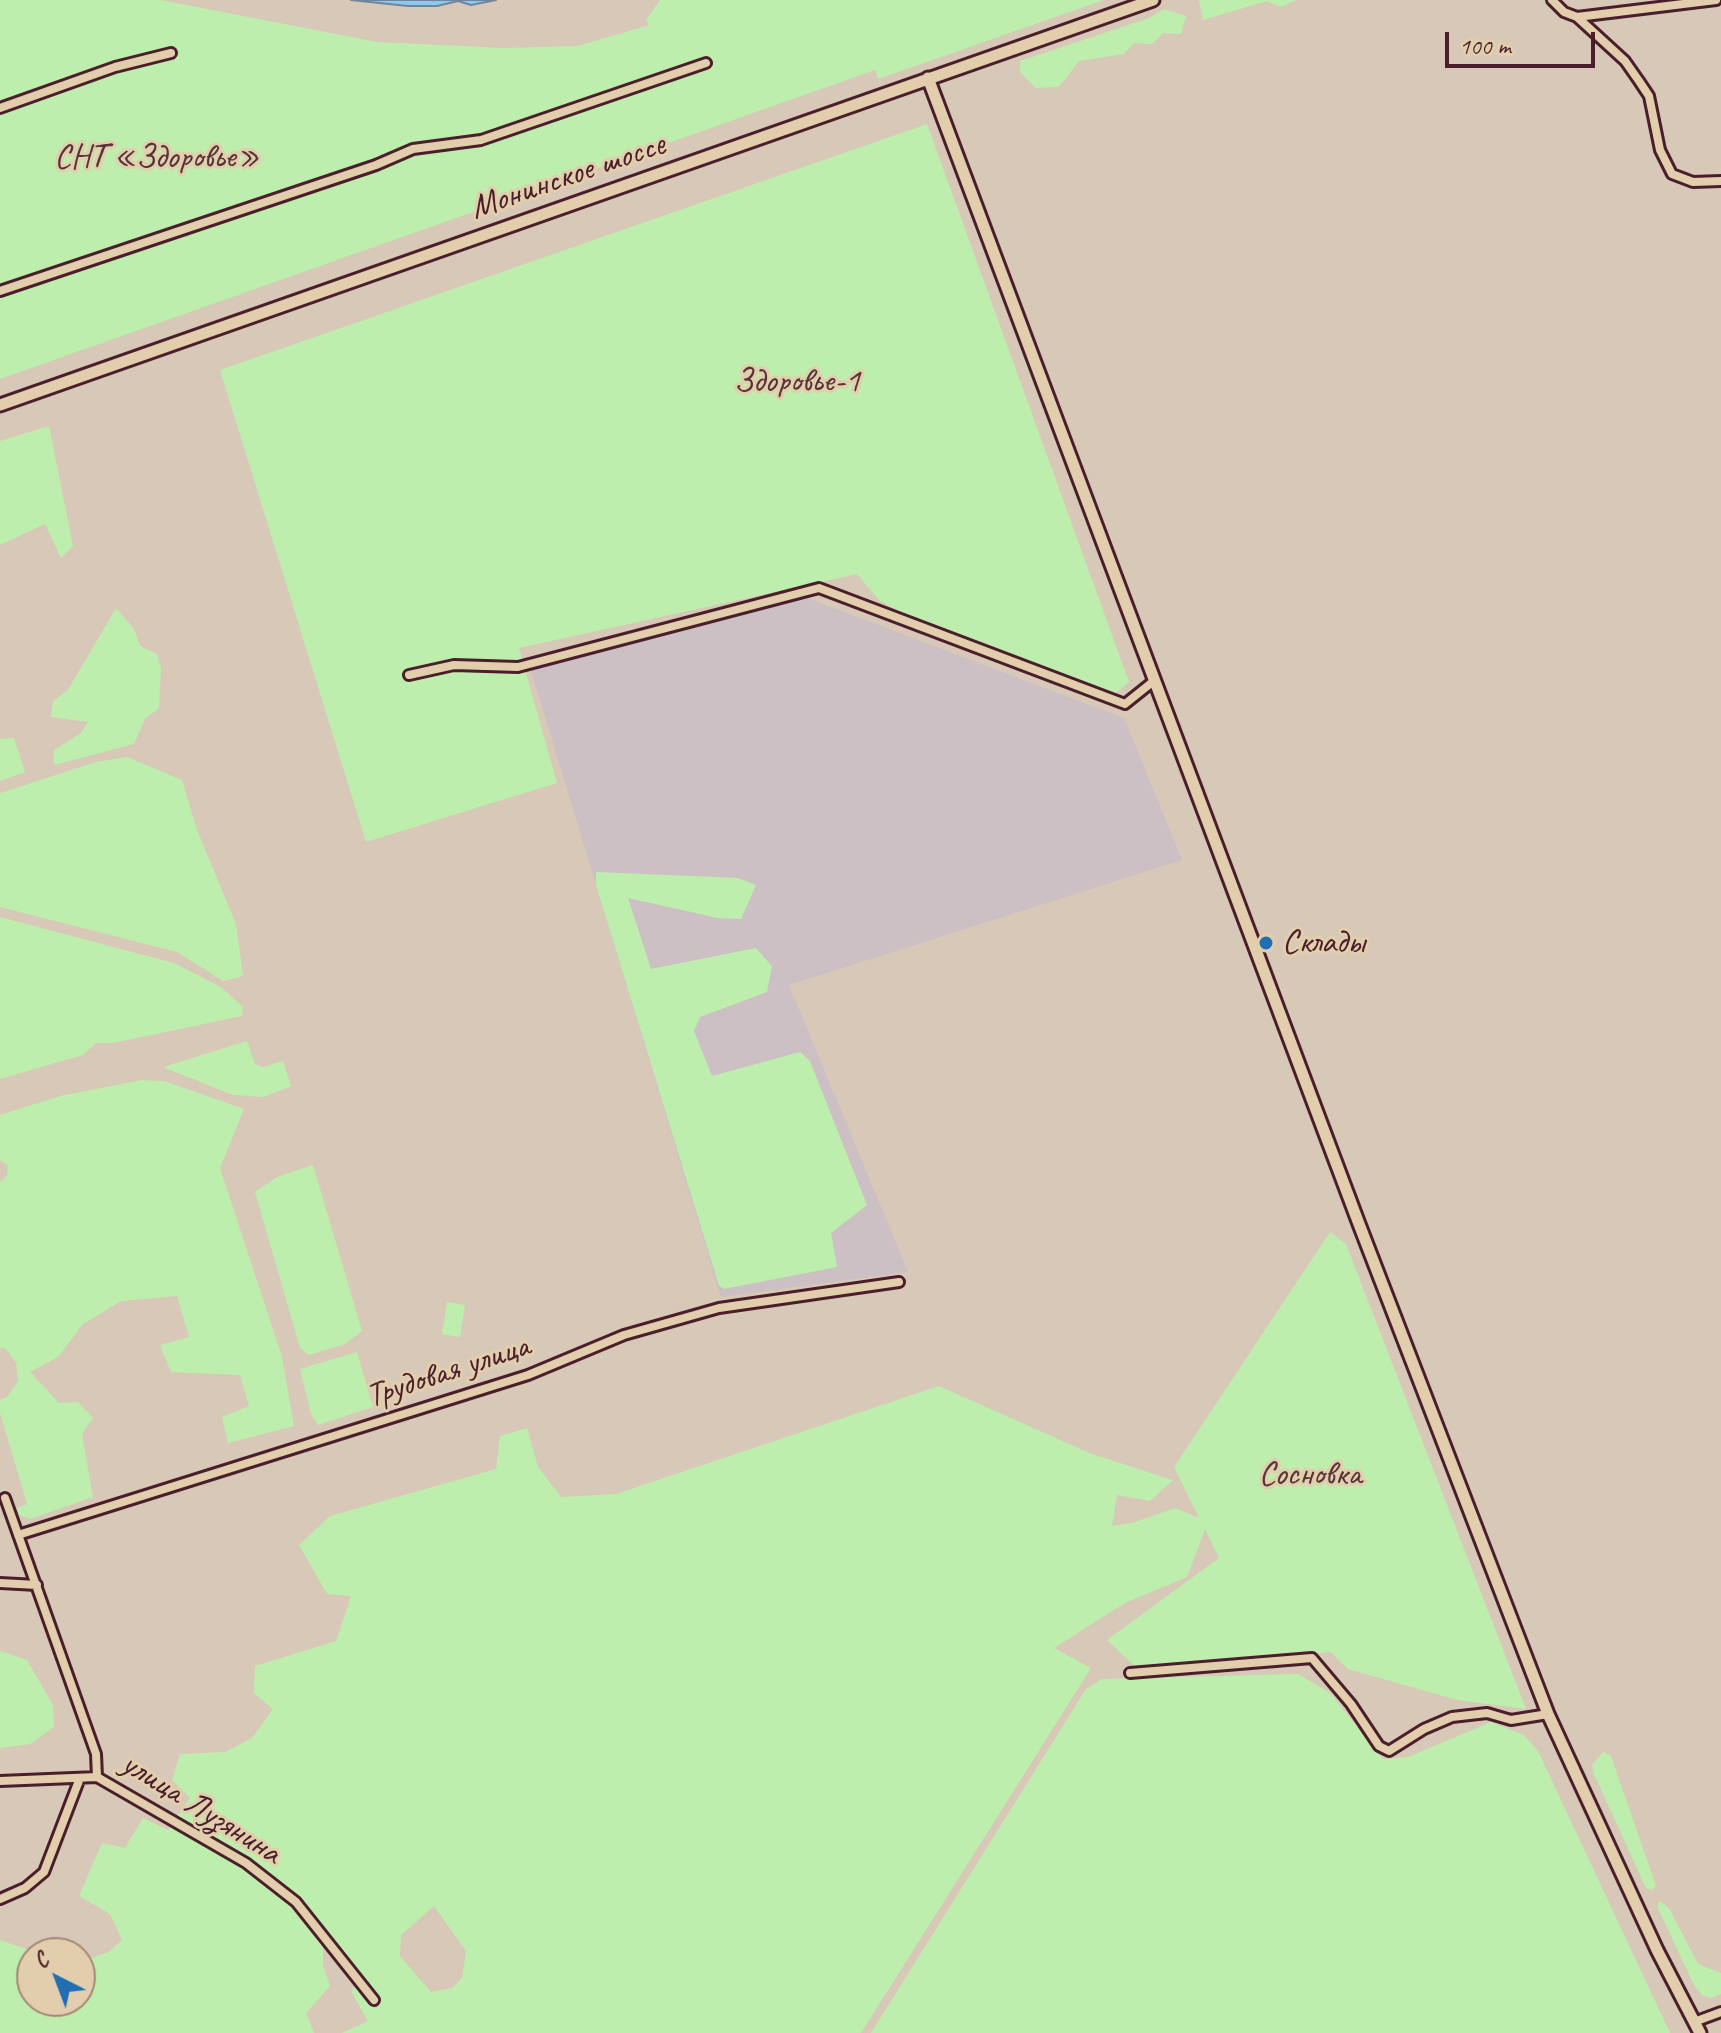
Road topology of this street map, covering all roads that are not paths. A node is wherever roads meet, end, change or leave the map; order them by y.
1 (1153, 0) edge
2 (1552, 0) edge
3 (1716, 0) edge
4 (1577, 17) junction
5 (171, 53) dead end
6 (706, 63) dead end
7 (928, 78) junction
8 (0, 108) edge
9 (1721, 181) edge
10 (0, 291) edge
11 (0, 405) edge
12 (409, 675) dead end
13 (1155, 680) junction
14 (899, 1282) dead end
15 (5, 1498) dead end
16 (5, 1515) edge
17 (18, 1535) junction
18 (0, 1583) edge
19 (37, 1585) junction
20 (1130, 1673) dead end
21 (1548, 1714) junction
22 (97, 1777) junction
23 (80, 1778) junction
24 (0, 1781) edge
25 (0, 1899) edge
26 (374, 2000) dead end
27 (1721, 2012) edge
28 (1697, 2028) edge

1 - 7 main road, Монинское шоссе
2 - 4 street
3 - 4 street
4 - 9 street
5 - 8 street
6 - 10 street
7 - 11 main road, Монинское шоссе
7 - 13 main road
12 - 13 street
13 - 21 main road
14 - 17 street, Трудовая улица
15 - 16 street, улица Лузянина
16 - 17 street, улица Лузянина
17 - 19 street, улица Лузянина
18 - 19 street
19 - 22 street, улица Лузянина
20 - 21 street
21 - 28 main road
22 - 23 street
22 - 26 street, улица Лузянина
23 - 24 street
23 - 25 street
27 - 28 street

